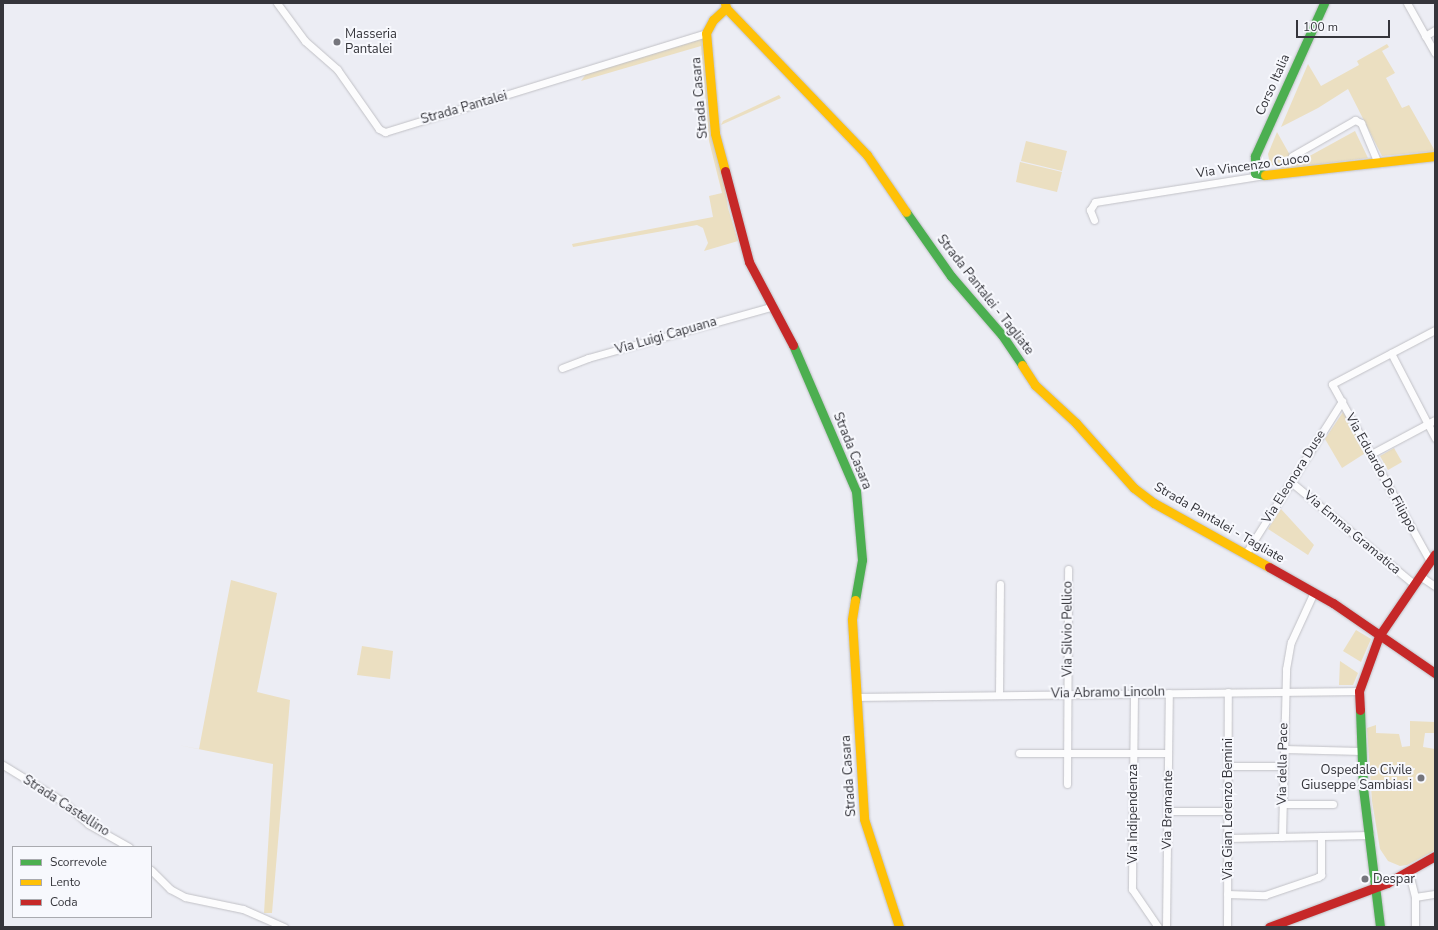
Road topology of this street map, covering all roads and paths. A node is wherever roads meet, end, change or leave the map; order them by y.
1 (277, 3) edge
2 (1324, 3) edge
3 (1406, 3) edge
4 (725, 6) edge
5 (1435, 30) edge
6 (706, 33) junction
7 (1425, 36) junction
8 (1435, 53) edge
9 (1292, 156) dead end
10 (1435, 156) edge
11 (1378, 163) junction
12 (1260, 176) junction
13 (1094, 220) dead end
14 (771, 307) junction
15 (1435, 330) edge
16 (1391, 353) junction
17 (562, 368) dead end
18 (1342, 402) junction
19 (1435, 420) edge
20 (1428, 424) junction
21 (1435, 438) edge
22 (1372, 454) junction
23 (1291, 482) junction
24 (1246, 553) junction
25 (1433, 558) edge
26 (1068, 569) dead end
27 (1420, 576) junction
28 (1000, 584) dead end
29 (1414, 584) junction
30 (1435, 586) edge
31 (1314, 592) junction
32 (1379, 636) junction
33 (1434, 671) edge
34 (1359, 690) junction
35 (1285, 691) junction
36 (1228, 692) junction
37 (1134, 693) junction
38 (1168, 693) junction
39 (1068, 694) junction
40 (999, 695) junction
41 (857, 697) junction
42 (1284, 749) junction
43 (1360, 751) junction
44 (1019, 753) dead end
45 (1067, 753) junction
46 (1133, 754) junction
47 (1168, 754) junction
48 (3, 765) edge
49 (1228, 766) junction
50 (1283, 766) junction
51 (1067, 784) dead end
52 (1282, 804) junction
53 (1333, 804) dead end
54 (1168, 811) junction
55 (1227, 811) junction
56 (1370, 835) junction
57 (1321, 836) junction
58 (1282, 837) junction
59 (1228, 838) junction
60 (127, 846) edge
61 (1435, 856) edge
62 (152, 871) edge
63 (1409, 873) junction
64 (1376, 887) junction
65 (1227, 894) junction
66 (1435, 894) edge
67 (1415, 896) junction
68 (1275, 926) edge
69 (284, 927) edge
70 (899, 927) edge
71 (1158, 927) edge
72 (1166, 927) edge
73 (1227, 927) edge
74 (1380, 927) edge
75 (1415, 927) edge

1 - 6 street, Strada Pantalei
2 - 12 street, Corso Italia
3 - 7 street
4 - 6 street
4 - 24 street, Strada Pantalei - Tagliate
5 - 7 street
6 - 14 street, Strada Casara
7 - 8 street
9 - 11 street
10 - 11 street, Via Vincenzo Cuoco
11 - 12 street, Via Vincenzo Cuoco
12 - 13 street, Via Vincenzo Cuoco
14 - 17 street, Via Luigi Capuana
14 - 41 street, Strada Casara
15 - 16 street
16 - 18 street, Via Eduardo De Filippo
16 - 20 street
18 - 22 street, Via Eduardo De Filippo
18 - 23 street, Via Eleonora Duse
19 - 20 street
20 - 21 street
20 - 22 street
22 - 25 street, Via Eduardo De Filippo
23 - 24 street, Via Eleonora Duse
23 - 29 street, Via Emma Gramatica
24 - 31 street, Strada Pantalei - Tagliate
25 - 27 street
26 - 39 street, Via Silvio Pellico
27 - 29 street
27 - 30 street
28 - 40 street
29 - 32 street
31 - 32 street, Strada Pantalei - Tagliate
31 - 35 street, Via della Pace
32 - 33 street, Strada Pantalei - Tagliate
32 - 34 street
34 - 35 street, Via Abramo Lincoln
34 - 43 street
35 - 36 street, Via Abramo Lincoln
35 - 42 street, Via della Pace
36 - 38 street, Via Abramo Lincoln
36 - 49 street, Via Gian Lorenzo Bemini
37 - 38 street, Via Abramo Lincoln
37 - 39 street, Via Abramo Lincoln
37 - 46 street, Via Indipendenza
38 - 47 street, Via Bramante
39 - 40 street, Via Abramo Lincoln
39 - 45 street, Via Silvio Pellico
40 - 41 street, Via Abramo Lincoln
41 - 70 street, Strada Casara
42 - 43 street
42 - 50 street, Via della Pace
43 - 56 street
44 - 45 street
45 - 46 street
45 - 51 street, Via Silvio Pellico
46 - 47 street
46 - 71 street, Via Indipendenza
47 - 54 street, Via Bramante
48 - 60 street, Strada Castellino
49 - 50 street
49 - 55 street, Via Gian Lorenzo Bemini
50 - 52 street, Via della Pace
52 - 53 street
52 - 58 street, Via della Pace
54 - 55 street
54 - 72 street, Via Bramante
55 - 59 street, Via Gian Lorenzo Bemini
56 - 57 street
56 - 64 street
57 - 58 street
57 - 65 street
58 - 59 street
59 - 65 street, Via Gian Lorenzo Bemini
61 - 63 street
62 - 69 street
63 - 64 street
63 - 67 street
64 - 68 street
64 - 74 street
65 - 73 street, Via Gian Lorenzo Bemini
66 - 67 street
67 - 75 street

